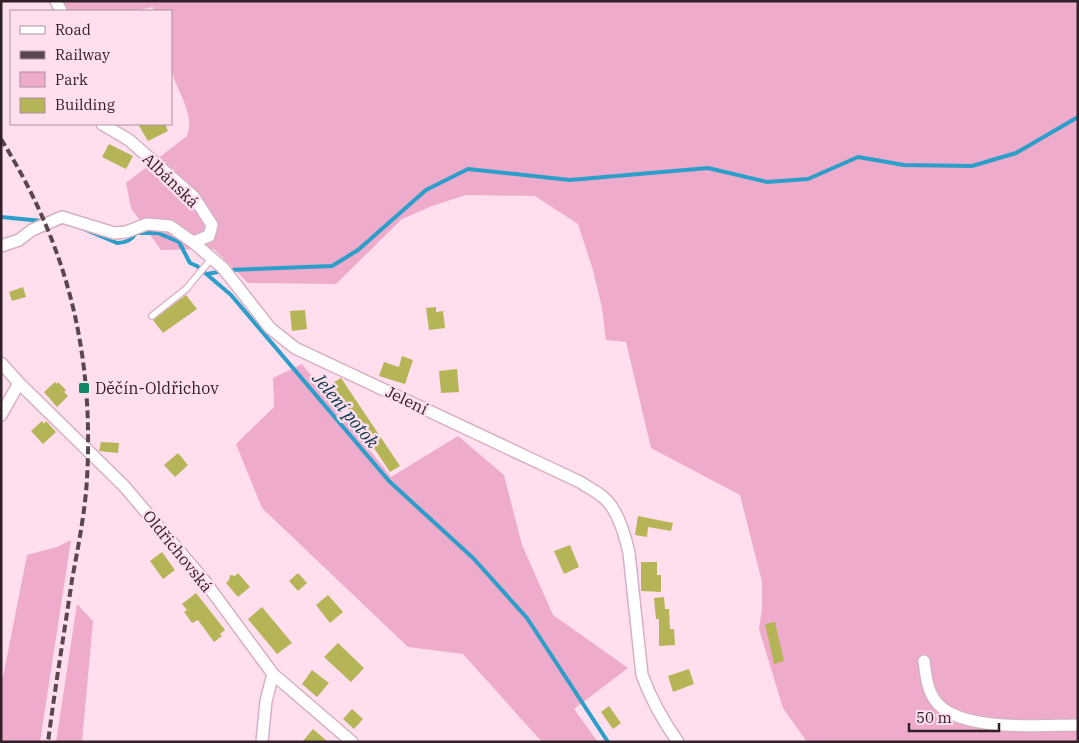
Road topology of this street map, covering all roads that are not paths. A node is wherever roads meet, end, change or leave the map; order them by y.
1 (104, 125) edge
2 (193, 242) junction
3 (1, 246) edge
4 (208, 262) junction
5 (152, 316) dead end
6 (1, 363) edge
7 (19, 383) junction
8 (1, 415) edge
9 (924, 661) dead end
10 (273, 674) junction
11 (1078, 725) edge
12 (262, 742) edge
13 (352, 742) edge
14 (678, 742) edge

1 - 2 street, Albánská
2 - 3 street, Jelení
2 - 4 street, Jelení
4 - 5 lane
4 - 14 street, Jelení
6 - 7 street, Oldřichovská
7 - 8 street
7 - 10 street, Oldřichovská
9 - 11 street
10 - 12 street
10 - 13 street, Oldřichovská

